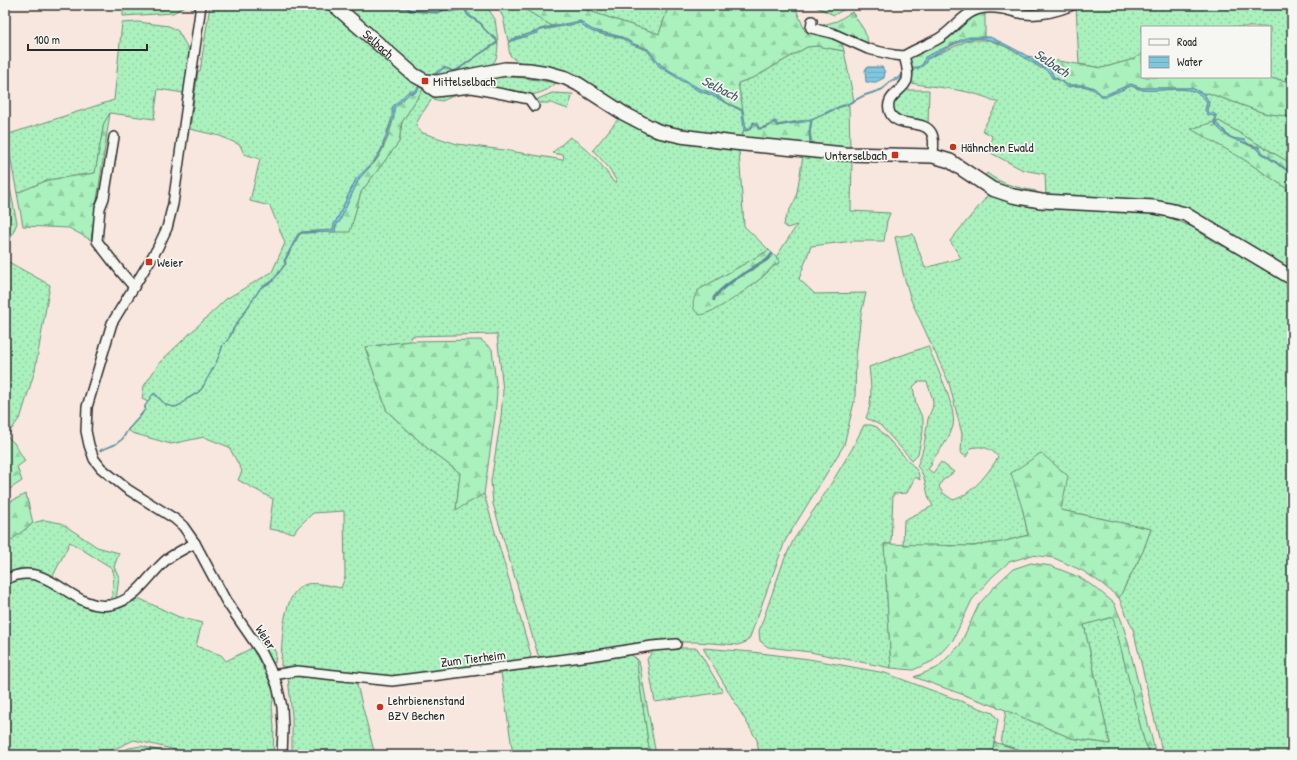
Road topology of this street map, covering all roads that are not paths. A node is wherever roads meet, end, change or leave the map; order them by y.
1 (201, 5) edge
2 (334, 5) edge
3 (1074, 5) edge
4 (812, 21) dead end
5 (904, 56) junction
6 (425, 81) junction
7 (534, 106) dead end
8 (114, 137) dead end
9 (932, 156) junction
10 (1292, 278) edge
11 (134, 287) junction
12 (195, 542) junction
13 (5, 580) edge
14 (676, 644) dead end
15 (273, 675) junction
16 (282, 755) edge

1 - 11 street, Weier
2 - 6 street, Selbach
3 - 5 street
4 - 5 street
5 - 9 street
6 - 7 street, Selbach
6 - 9 street
8 - 11 street
9 - 10 street
11 - 12 street, Weier
12 - 13 street
12 - 15 street, Weier
14 - 15 street, Zum Tierheim
15 - 16 street, Weier

